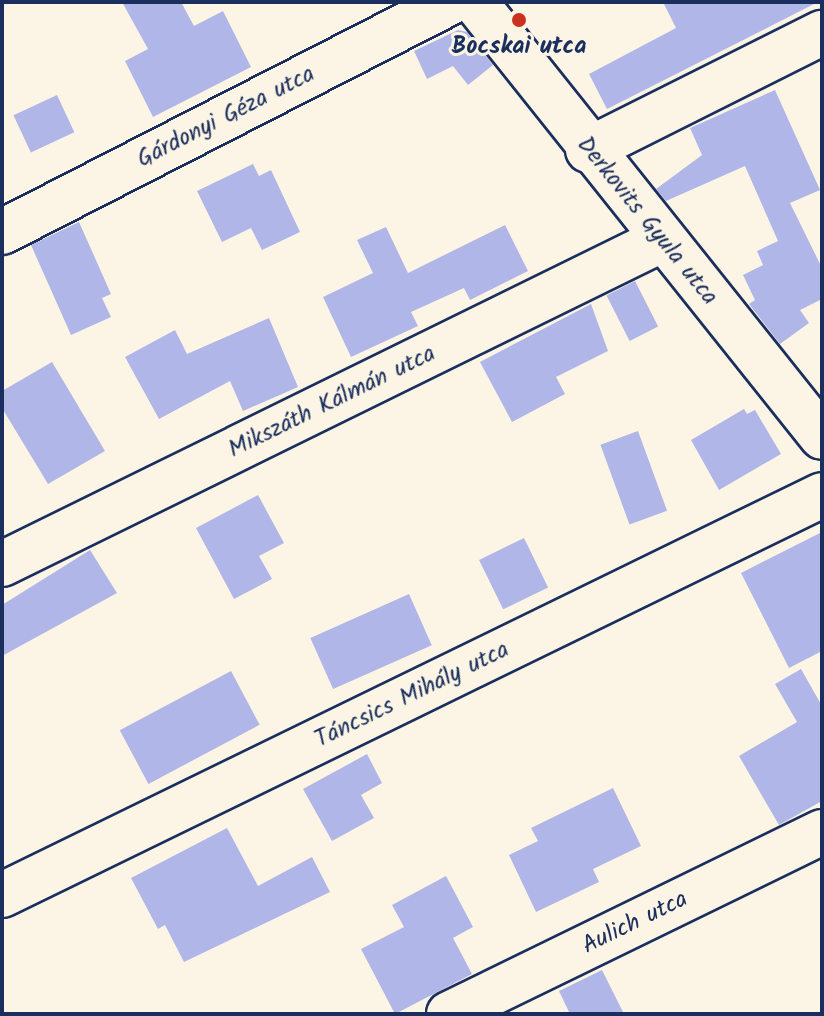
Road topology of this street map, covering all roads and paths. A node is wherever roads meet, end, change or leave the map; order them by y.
1 (451, 2) edge
2 (475, 2) edge
3 (822, 33) edge
4 (588, 150) junction
5 (2, 232) edge
6 (661, 240) junction
7 (822, 437) edge
8 (822, 495) edge
9 (2, 564) edge
10 (822, 832) edge
11 (2, 895) edge
12 (449, 1014) edge

1 - 5 street, Gárdonyi Géza utca
2 - 4 street, Derkovits Gyula utca
3 - 4 street
4 - 6 street, Derkovits Gyula utca
6 - 7 street, Derkovits Gyula utca
6 - 9 street, Mikszáth Kálmán utca
8 - 11 street, Táncsics Mihály utca
10 - 12 street, Aulich utca

